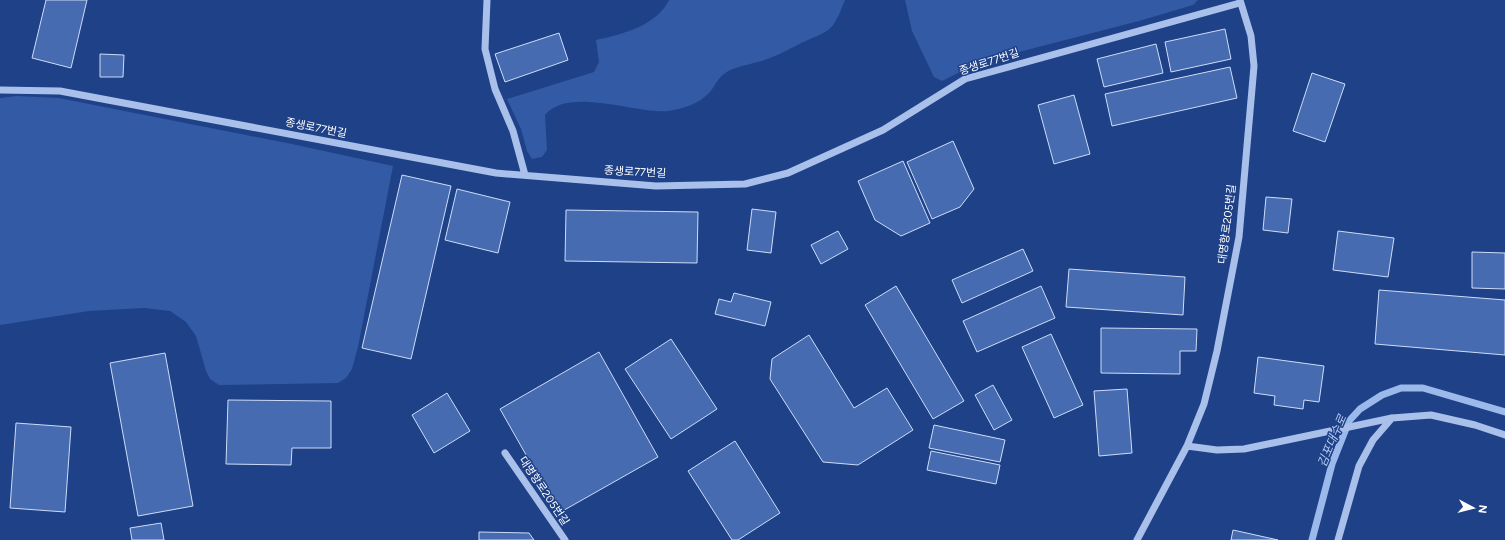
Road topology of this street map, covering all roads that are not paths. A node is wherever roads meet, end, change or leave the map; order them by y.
1 (487, 0) edge
2 (1240, 1) edge
3 (0, 90) edge
4 (525, 175) junction
5 (1392, 418) junction
6 (1505, 435) edge
7 (1187, 446) junction
8 (505, 453) dead end
9 (565, 540) edge
10 (1137, 540) edge
11 (1338, 540) edge

1 - 4 lane
2 - 4 lane, 종생로77번길
2 - 7 lane, 대명항로205번길
3 - 4 lane, 종생로77번길
5 - 6 lane
5 - 7 lane
5 - 11 lane
7 - 10 lane, 대명항로205번길
8 - 9 lane, 대명항로205번길

